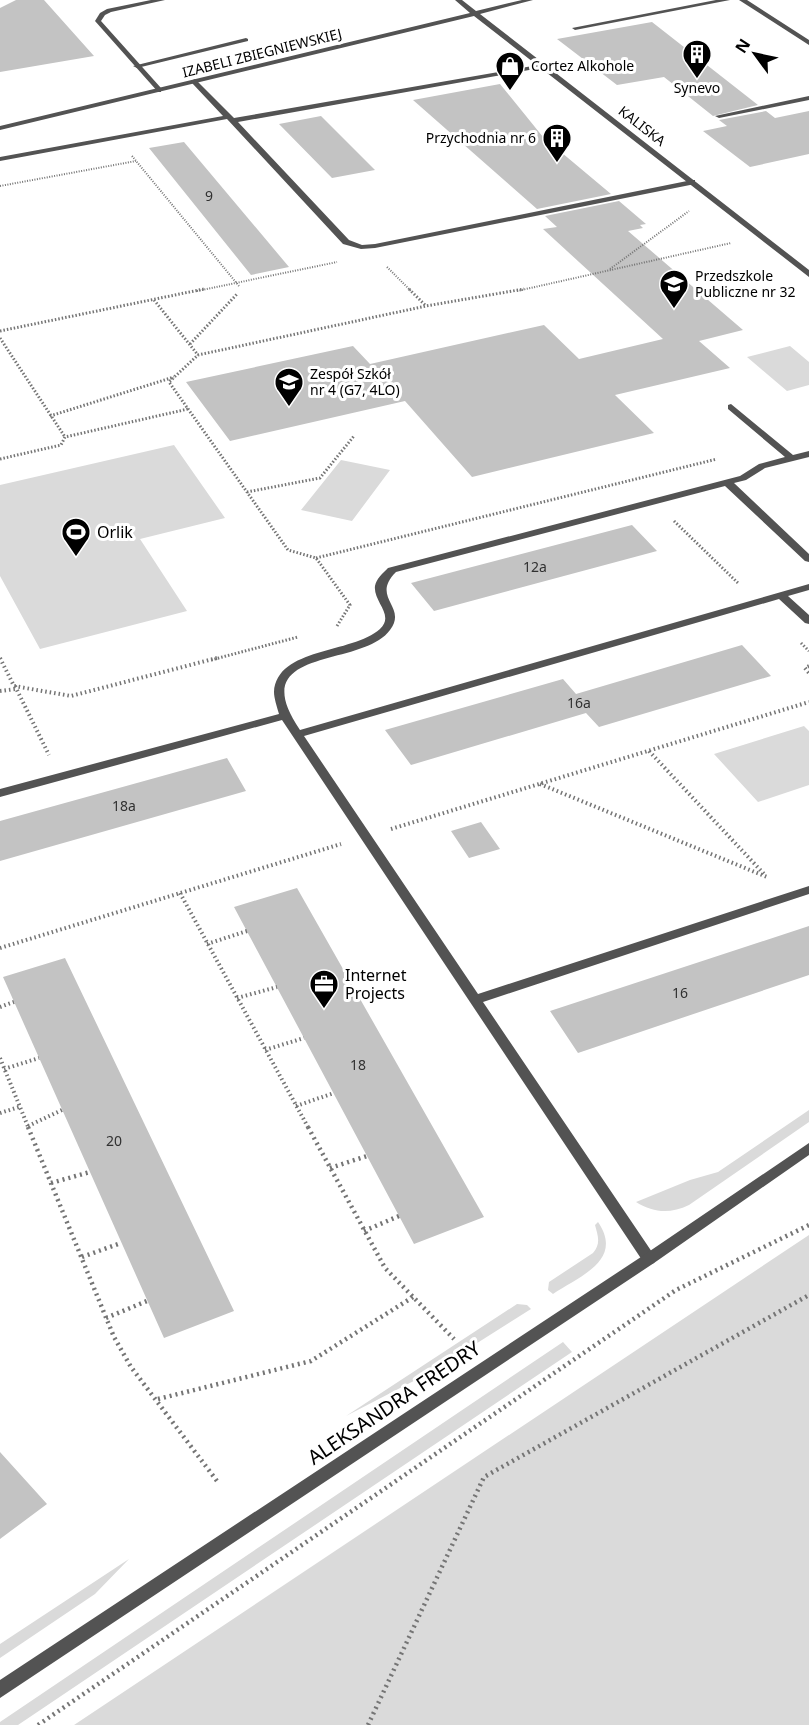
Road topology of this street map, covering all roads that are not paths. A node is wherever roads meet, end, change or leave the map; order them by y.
1 (162, 0) edge
2 (458, 0) edge
3 (530, 0) edge
4 (727, 0) edge
5 (742, 0) edge
6 (475, 13) junction
7 (575, 28) dead end
8 (246, 40) dead end
9 (809, 43) edge
10 (137, 66) junction
11 (544, 66) junction
12 (195, 81) junction
13 (158, 90) junction
14 (809, 98) edge
15 (719, 116) dead end
16 (230, 119) junction
17 (0, 128) edge
18 (0, 159) edge
19 (692, 182) junction
20 (809, 274) edge
21 (731, 407) dead end
22 (809, 454) edge
23 (791, 459) junction
24 (727, 482) junction
25 (809, 559) edge
26 (809, 587) edge
27 (781, 595) junction
28 (809, 621) edge
29 (285, 716) junction
30 (297, 734) junction
31 (0, 793) edge
32 (809, 890) edge
33 (475, 1000) junction
34 (809, 1148) edge
35 (649, 1259) junction
36 (0, 1690) edge

1 - 10 street
2 - 6 street, KALISKA
3 - 6 street, IZABELI ZBIEGNIEWSKIEJ
4 - 7 street
5 - 9 street
6 - 11 street, KALISKA
6 - 12 street, IZABELI ZBIEGNIEWSKIEJ
8 - 10 street
10 - 13 street
11 - 16 street
11 - 19 street, KALISKA
12 - 13 street, IZABELI ZBIEGNIEWSKIEJ
12 - 16 street
13 - 17 street, IZABELI ZBIEGNIEWSKIEJ
14 - 15 street
16 - 18 street
16 - 19 street
19 - 20 street, KALISKA
21 - 23 street
22 - 23 street
23 - 24 street
24 - 25 street
24 - 29 street
26 - 27 street
27 - 28 street
27 - 30 street
29 - 30 street
29 - 31 street
30 - 33 street
32 - 33 street
33 - 35 street
34 - 35 street, ALEKSANDRA FREDRY
35 - 36 street, ALEKSANDRA FREDRY

